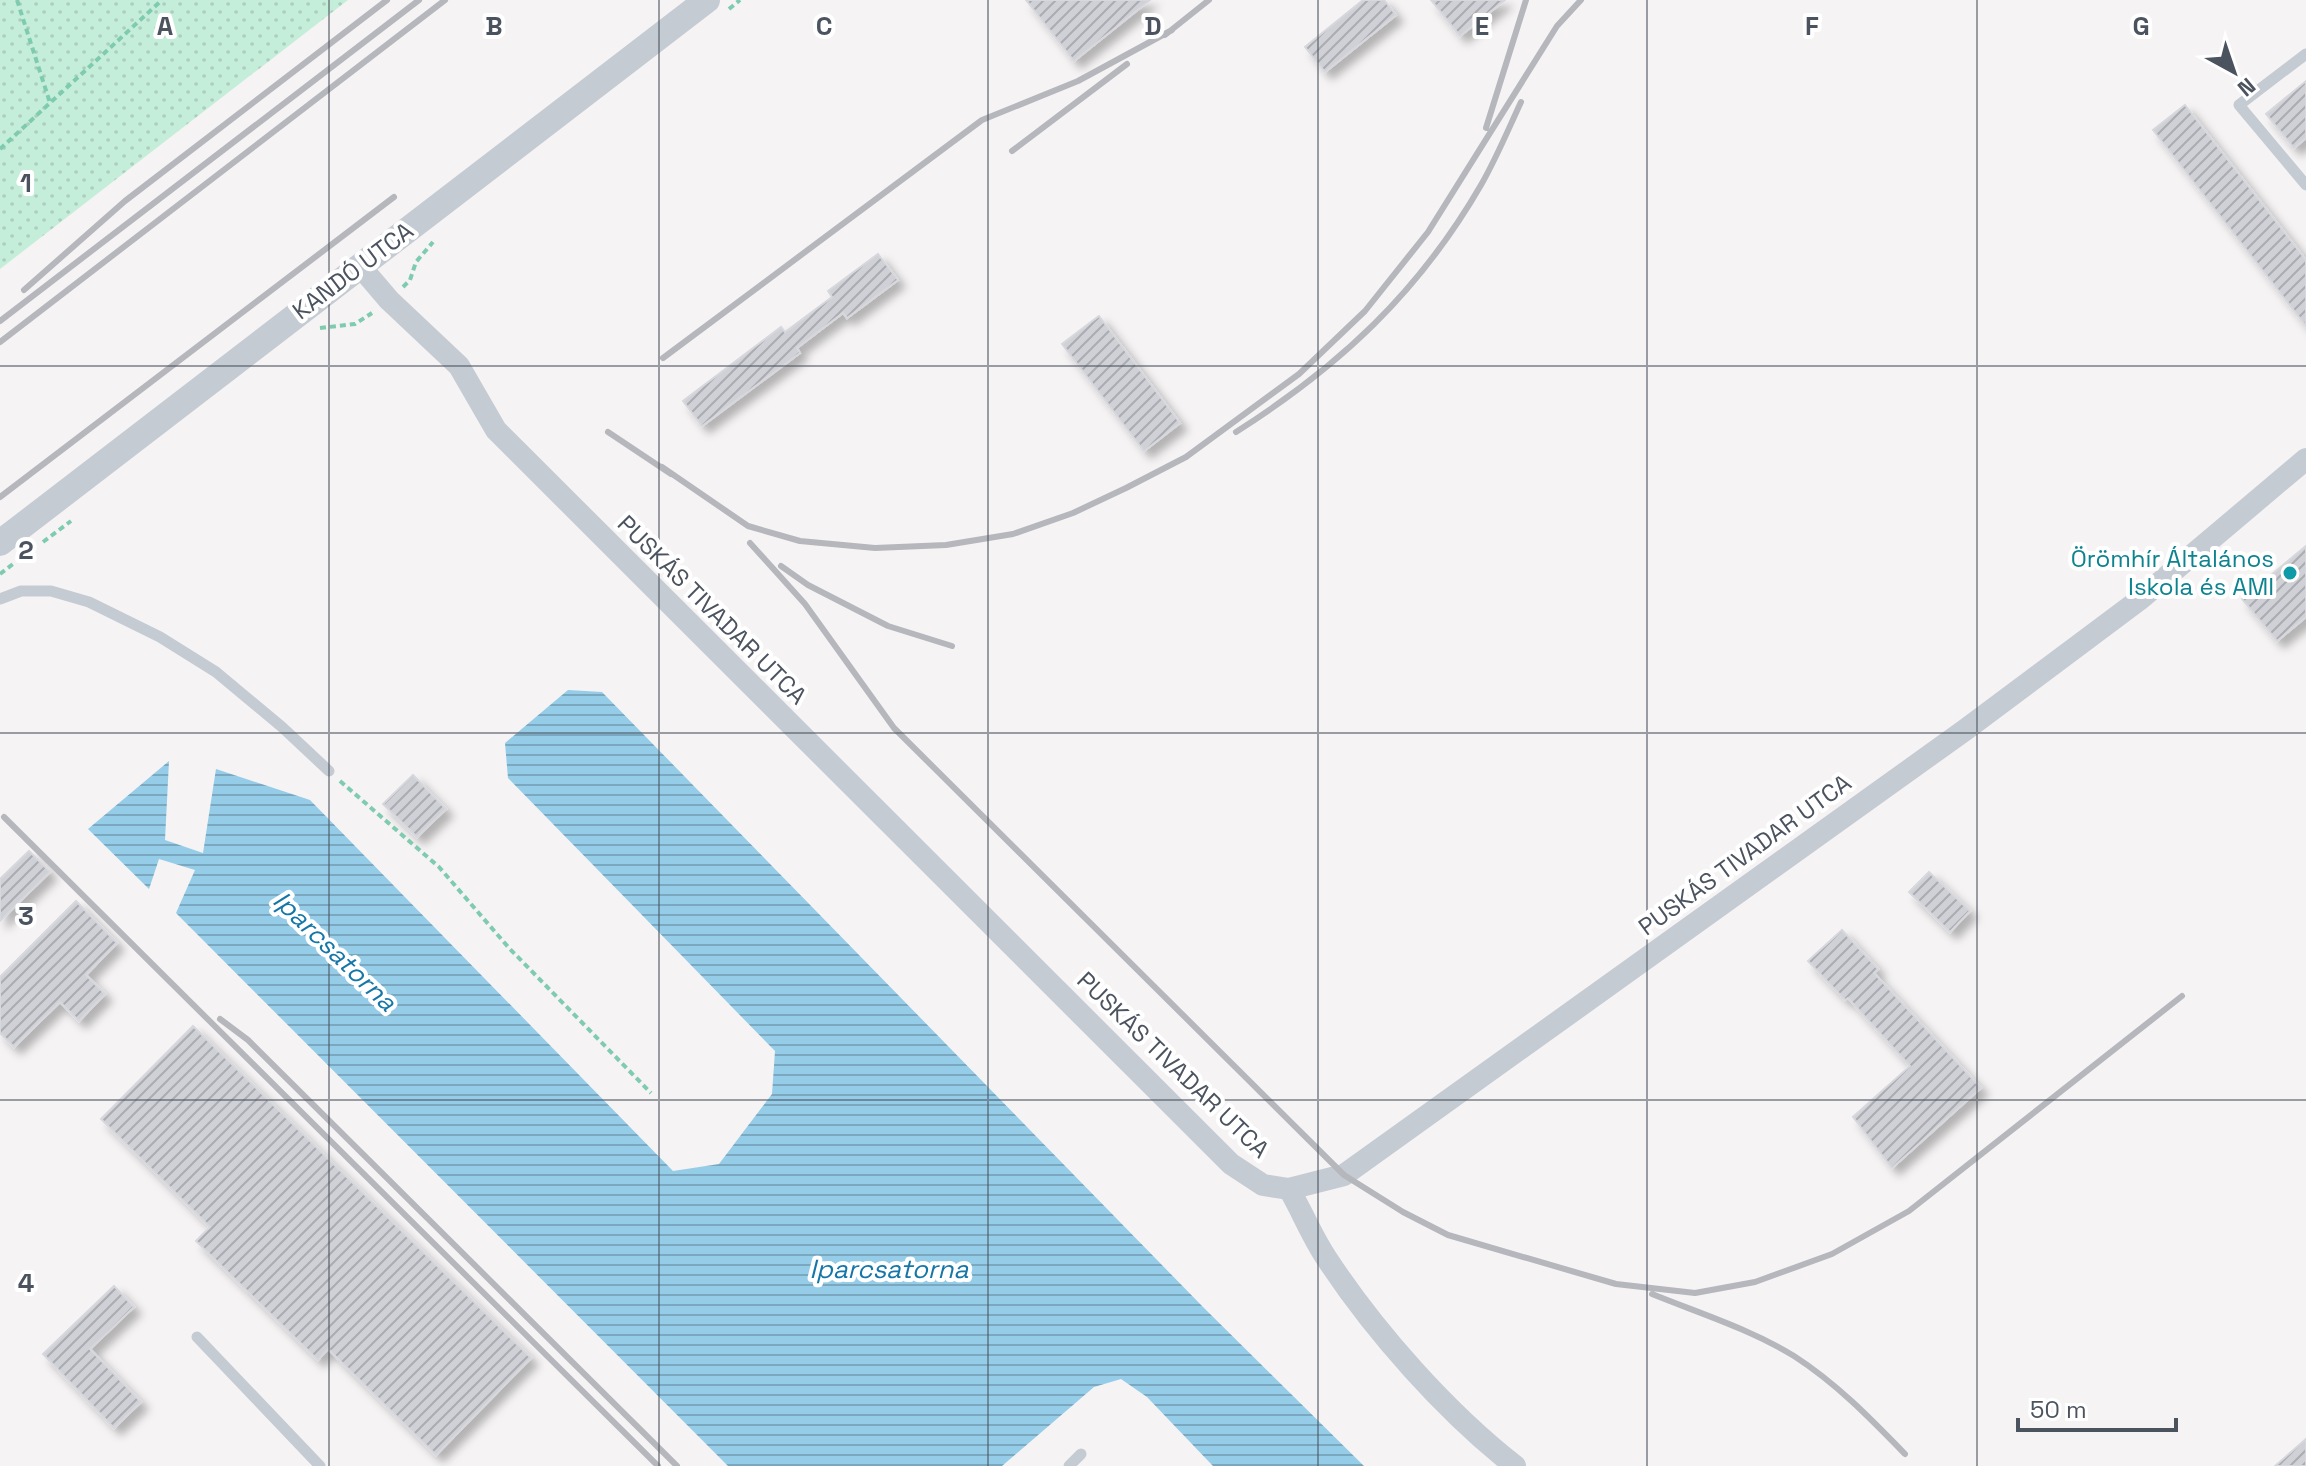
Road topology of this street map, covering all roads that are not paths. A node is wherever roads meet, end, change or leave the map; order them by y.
1 (707, 0) edge
2 (2306, 54) edge
3 (2306, 185) edge
4 (360, 266) junction
5 (2306, 459) edge
6 (0, 543) edge
7 (0, 599) edge
8 (329, 771) road end
9 (1289, 1189) junction
10 (197, 1337) dead end
11 (1081, 1454) dead end
12 (320, 1466) edge
13 (1069, 1466) edge
14 (1515, 1466) edge

1 - 4 street, KANDÓ UTCA
2 - 3 lane
4 - 6 street, KANDÓ UTCA
4 - 9 street, PUSKÁS TIVADAR UTCA
5 - 9 street, PUSKÁS TIVADAR UTCA
7 - 8 lane
9 - 14 street
10 - 12 lane
11 - 13 lane

